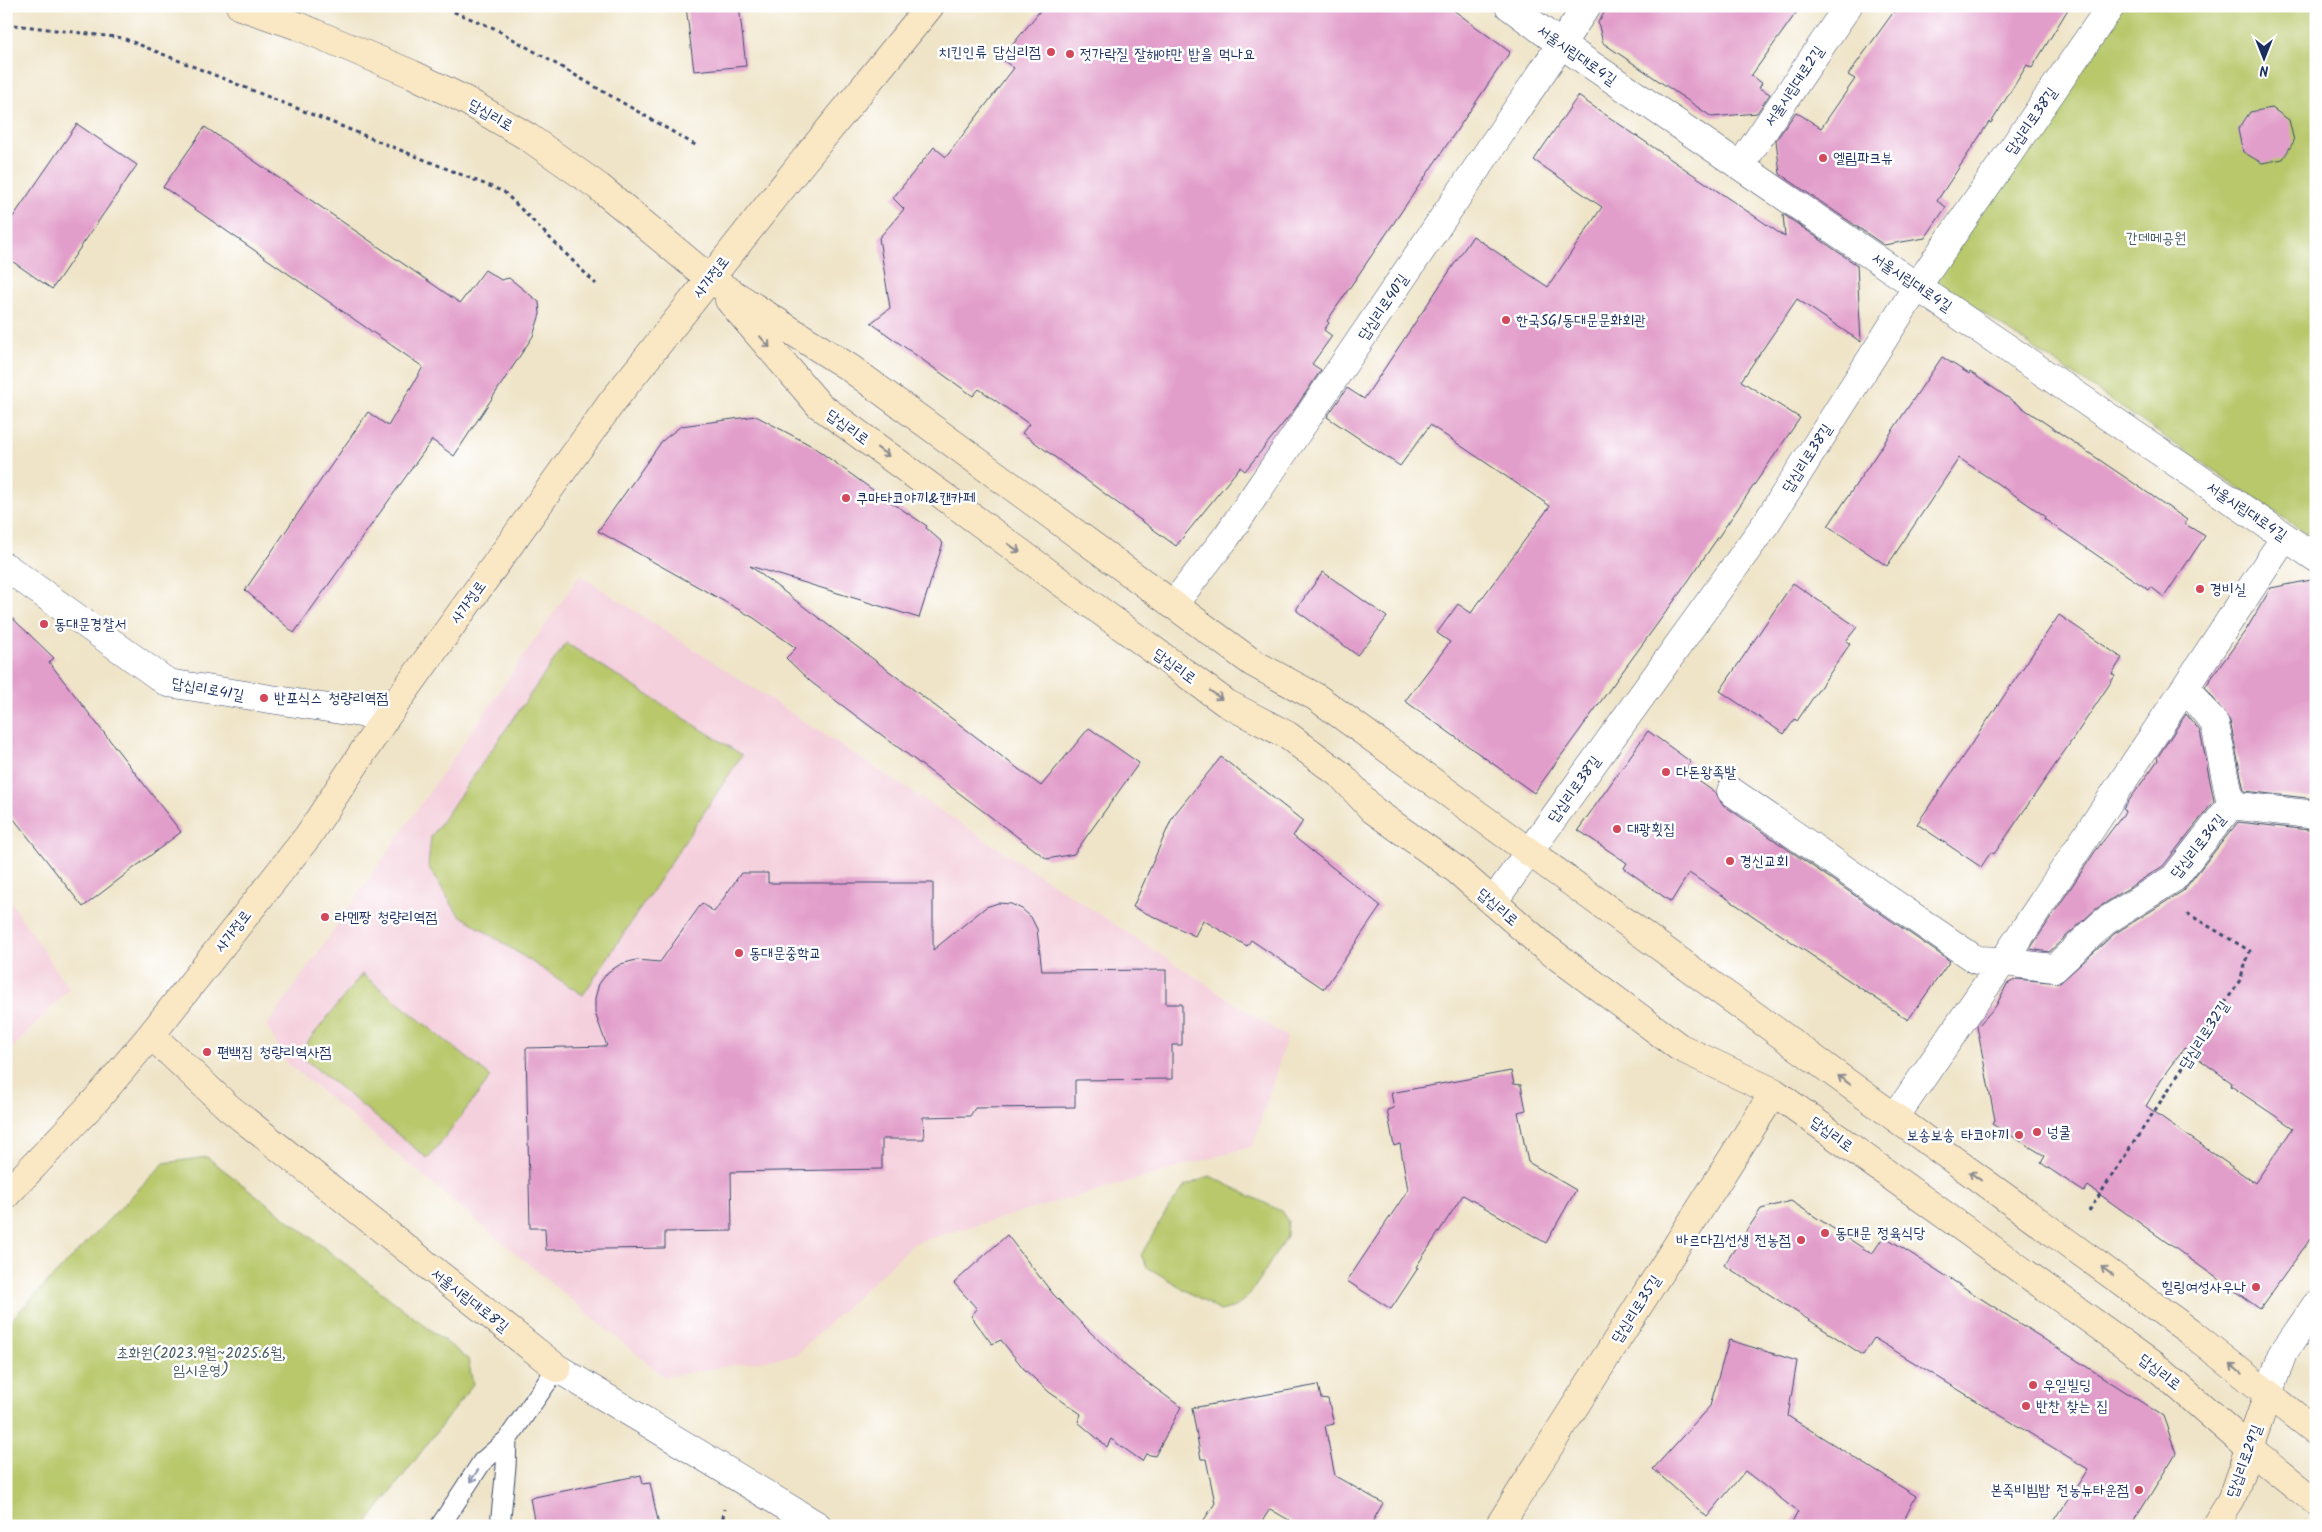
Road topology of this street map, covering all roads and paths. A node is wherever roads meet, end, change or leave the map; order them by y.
1 (240, 6) edge
2 (439, 6) edge
3 (930, 6) edge
4 (1509, 6) edge
5 (1587, 6) edge
6 (1848, 6) edge
7 (2111, 6) edge
8 (6, 24) edge
9 (1562, 45) junction
10 (698, 146) dead end
11 (1740, 166) junction
12 (710, 278) junction
13 (596, 284) dead end
14 (1918, 285) junction
15 (2285, 537) junction
16 (2316, 558) edge
17 (6, 567) edge
18 (1173, 605) junction
19 (2186, 688) junction
20 (386, 717) junction
21 (1731, 791) dead end
22 (2231, 805) junction
23 (2316, 816) edge
24 (1529, 851) junction
25 (2152, 892) junction
26 (1493, 902) junction
27 (2004, 960) junction
28 (151, 1035) junction
29 (1774, 1092) junction
30 (1895, 1117) junction
31 (6, 1196) edge
32 (2089, 1211) dead end
33 (2316, 1305) edge
34 (556, 1368) junction
35 (2268, 1394) junction
36 (2316, 1432) edge
37 (507, 1440) junction
38 (2249, 1448) junction
39 (2316, 1502) edge
40 (724, 1508) dead end
41 (440, 1526) edge
42 (500, 1526) edge
43 (722, 1526) edge
44 (818, 1526) edge
45 (1499, 1526) edge
46 (2215, 1526) edge

1 - 12 main road, 답십리로
2 - 10 path
3 - 12 main road, 사가정로
4 - 9 street, 서울시립대로4길
5 - 9 street, 답십리로40길
6 - 11 street, 서울시립대로2길
7 - 14 street, 답십리로38길
8 - 13 path
9 - 11 street, 서울시립대로4길
9 - 18 street, 답십리로40길
11 - 14 street, 서울시립대로4길
12 - 18 main road, 답십리로
12 - 20 main road, 사가정로
12 -> 26 main road, 답십리로
14 - 15 street, 서울시립대로4길
14 - 24 street, 답십리로38길
15 - 16 street, 서울시립대로4길
15 - 19 street
17 - 20 street, 답십리로41길
18 - 24 main road, 답십리로
19 - 22 street, 답십리로34길
19 - 27 street
20 - 28 main road, 사가정로
21 - 27 street
22 - 23 street
22 - 25 street, 답십리로34길
24 - 26 street, 답십리로38길
30 -> 24 main road, 답십리로
25 - 27 street, 답십리로34길
25 - 32 path, 답십리로32길
26 - 29 main road, 답십리로
27 - 30 street
28 - 31 main road, 사가정로
28 - 34 main road, 서울시립대로8길
29 - 38 main road, 답십리로
29 - 45 main road, 답십리로35길
35 -> 30 main road, 답십리로
33 - 35 street
34 - 37 lane
34 - 44 street, 서울시립대로8길
35 - 36 main road, 답십리로
35 - 38 main road, 답십리로29길
37 -> 41 lane
37 - 42 lane
38 - 39 main road, 답십리로
38 - 46 main road, 답십리로29길
40 - 43 path

